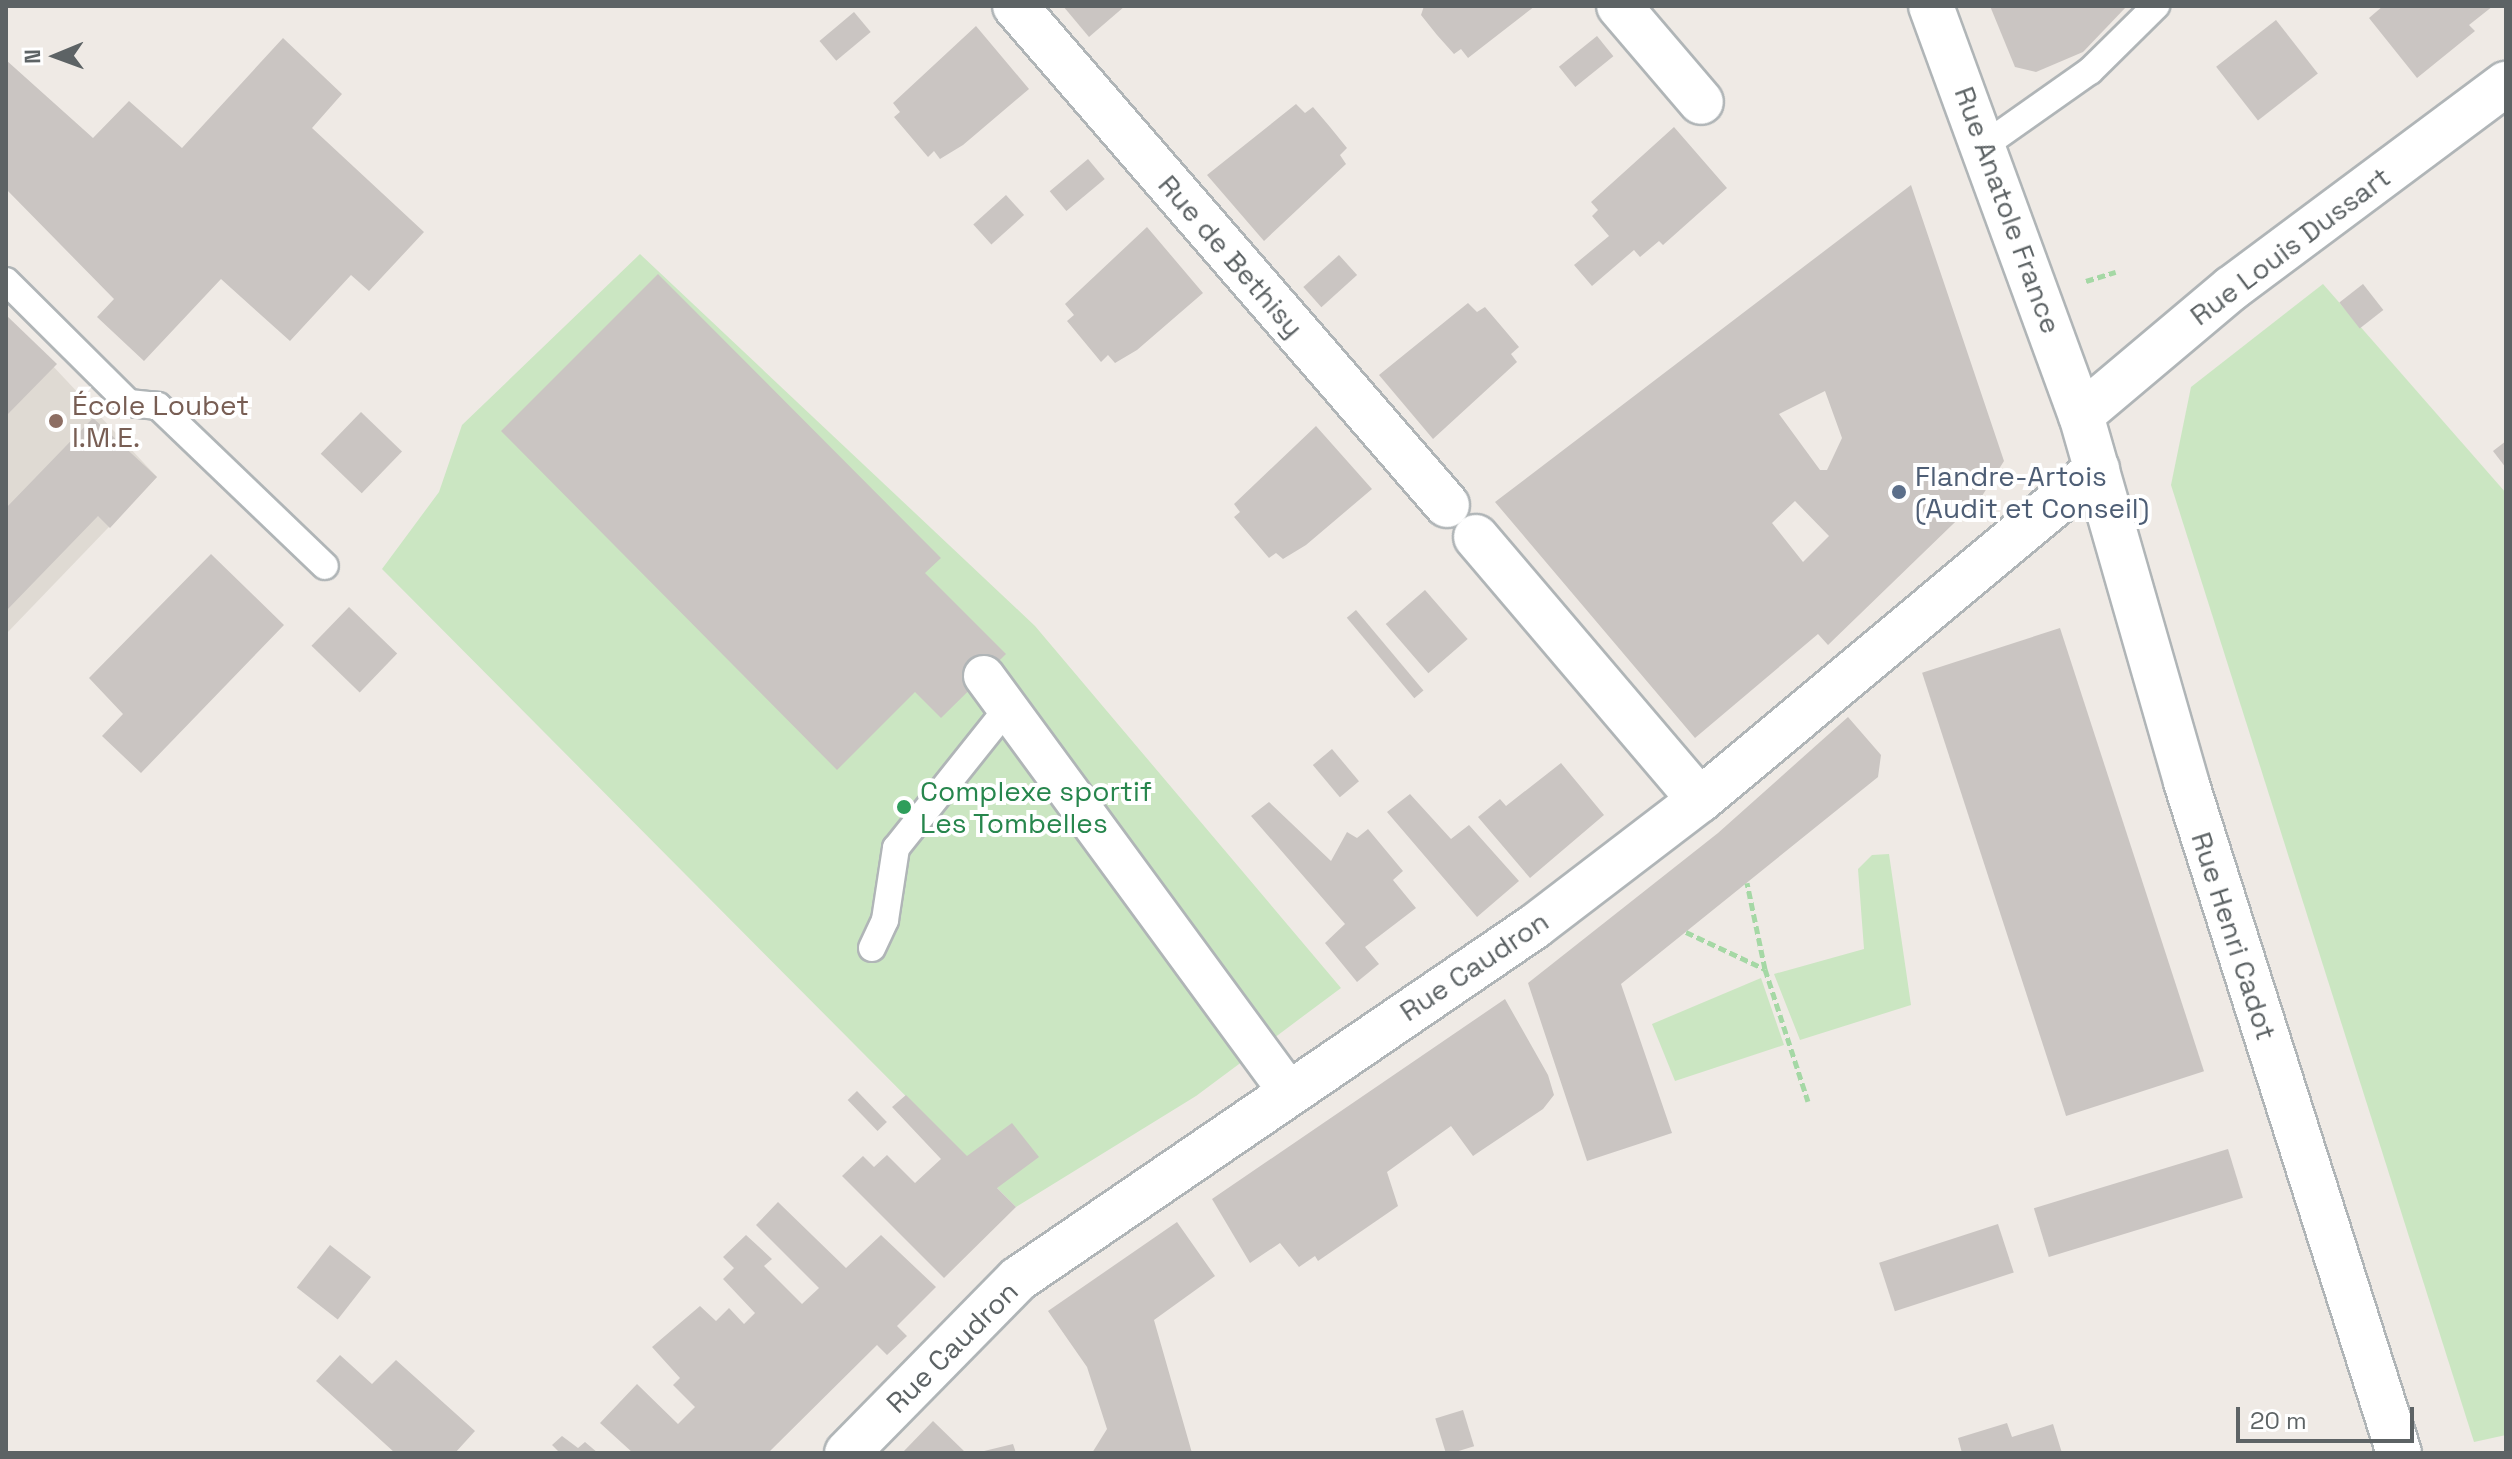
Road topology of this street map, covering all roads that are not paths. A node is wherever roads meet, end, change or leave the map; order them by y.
1 (1015, 6) edge
2 (1619, 6) edge
3 (1931, 6) edge
4 (2156, 6) edge
5 (2506, 84) edge
6 (1701, 102) dead end
7 (1985, 145) junction
8 (6, 281) edge
9 (2081, 415) junction
10 (2097, 469) junction
11 (1447, 505) dead end
12 (1476, 537) dead end
13 (325, 566) dead end
14 (997, 690) joint
15 (1700, 800) junction
16 (872, 948) dead end
17 (1289, 1092) junction
18 (847, 1453) edge
19 (2399, 1453) edge

1 - 11 street, Rue de Bethisy
2 - 6 street
3 - 7 street, Rue Anatole France
4 - 7 lane
5 - 9 street, Rue Louis Dussart
7 - 9 street, Rue Anatole France
8 - 13 lane
9 - 10 street, Rue Henri Cadot
10 - 15 street, Rue Caudron
10 - 19 street, Rue Henri Cadot
12 - 15 street
14 - 16 lane
14 - 17 street
15 - 17 street, Rue Caudron
17 - 18 street, Rue Caudron

